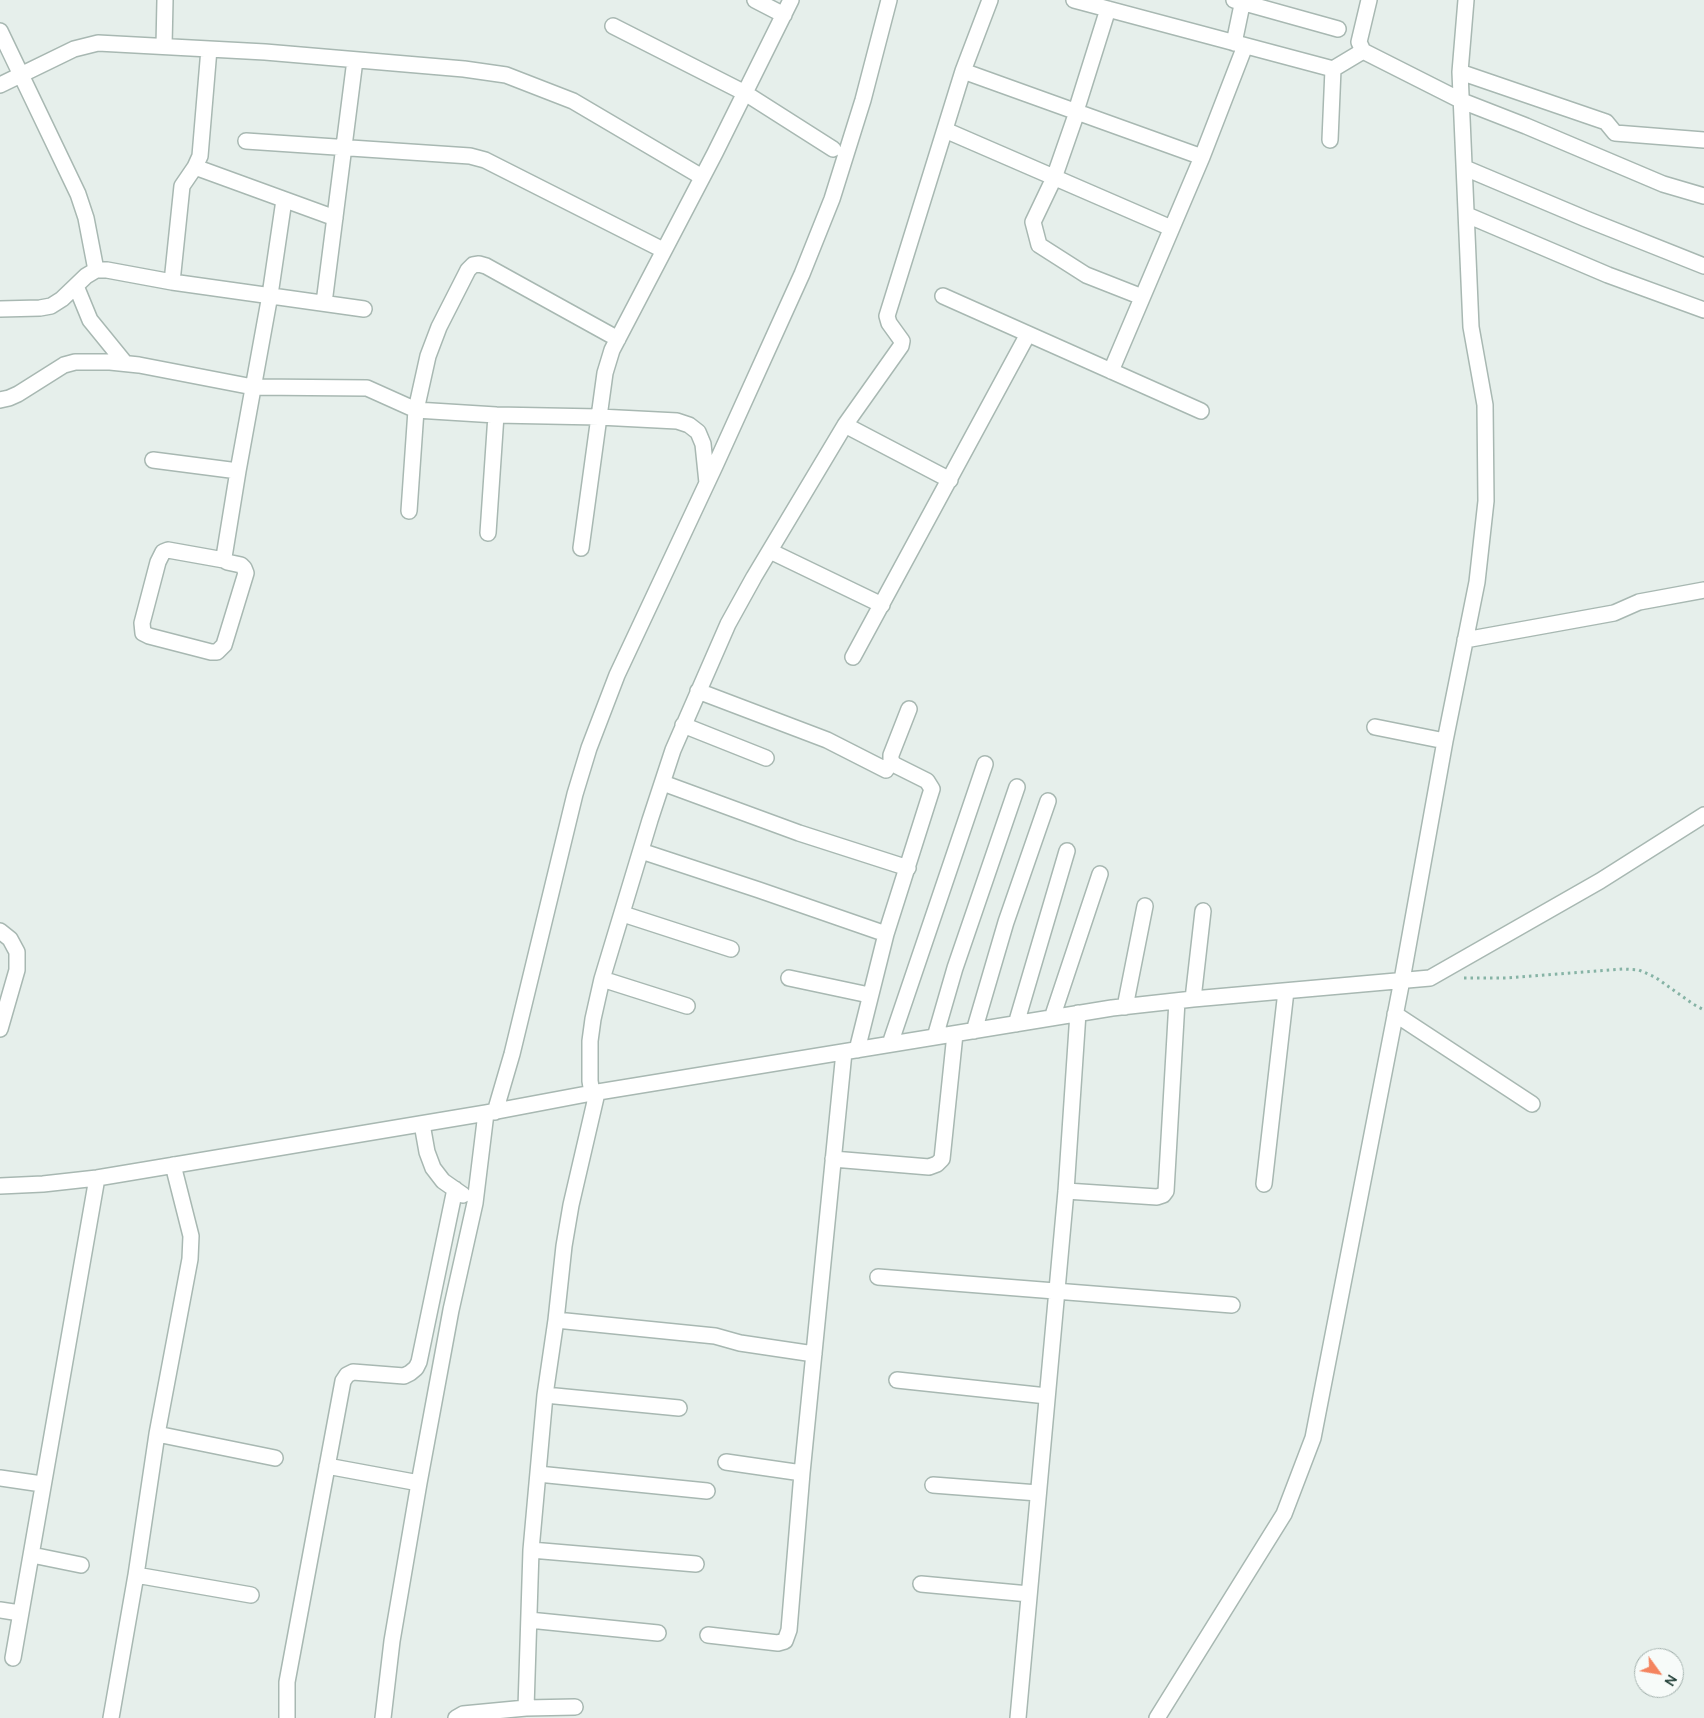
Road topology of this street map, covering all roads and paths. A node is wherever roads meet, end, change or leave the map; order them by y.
1 (165, 0) edge
2 (755, 0) edge
3 (791, 0) edge
4 (889, 0) edge
5 (990, 0) edge
6 (1074, 0) edge
7 (1369, 0) edge
8 (1466, 0) edge
9 (1240, 1) edge
10 (1108, 9) junction
11 (784, 15) junction
12 (613, 26) dead end
13 (1338, 29) dead end
14 (0, 31) edge
15 (1240, 44) junction
16 (164, 46) junction
17 (210, 49) junction
18 (1363, 50) junction
19 (355, 60) junction
20 (1333, 70) junction
21 (963, 71) junction
22 (1460, 72) junction
23 (22, 74) junction
24 (0, 85) edge
25 (745, 93) junction
26 (1462, 101) junction
27 (1077, 112) junction
28 (945, 130) junction
29 (246, 140) dead end
30 (1330, 140) dead end
31 (1704, 140) edge
32 (344, 147) junction
33 (833, 149) dead end
34 (1202, 157) junction
35 (195, 167) junction
36 (1465, 168) junction
37 (702, 177) junction
38 (1054, 178) junction
39 (1704, 196) edge
40 (284, 200) junction
41 (1467, 215) junction
42 (335, 218) junction
43 (1172, 228) junction
44 (663, 250) junction
45 (1704, 266) edge
46 (96, 270) junction
47 (172, 282) junction
48 (76, 286) junction
49 (270, 296) junction
50 (943, 296) dead end
51 (1142, 297) junction
52 (324, 303) junction
53 (364, 308) dead end
54 (0, 309) edge
55 (1704, 310) edge
56 (1028, 334) junction
57 (618, 339) junction
58 (125, 363) junction
59 (1111, 371) junction
60 (253, 387) junction
61 (0, 400) edge
62 (416, 410) junction
63 (1201, 411) dead end
64 (496, 415) junction
65 (599, 417) junction
66 (845, 425) junction
67 (153, 460) dead end
68 (238, 471) junction
69 (950, 480) junction
70 (707, 483) junction
71 (409, 511) dead end
72 (488, 533) dead end
73 (582, 548) dead end
74 (770, 551) junction
75 (224, 560) junction
76 (1704, 590) edge
77 (882, 605) junction
78 (1465, 640) junction
79 (853, 657) dead end
80 (698, 691) junction
81 (909, 710) dead end
82 (683, 725) junction
83 (1375, 727) dead end
84 (1445, 741) junction
85 (766, 758) dead end
86 (985, 764) dead end
87 (886, 770) dead end
88 (663, 783) junction
89 (1017, 787) dead end
90 (1048, 801) dead end
91 (1704, 816) edge
92 (641, 851) junction
93 (1066, 851) dead end
94 (908, 868) junction
95 (1100, 874) dead end
96 (1146, 906) dead end
97 (1203, 911) dead end
98 (622, 914) junction
99 (0, 932) edge
100 (886, 934) junction
101 (731, 949) dead end
102 (789, 978) dead end
103 (1459, 978) dead end
104 (602, 979) junction
105 (1402, 980) junction
106 (1286, 991) junction
107 (869, 995) junction
108 (1193, 999) junction
109 (1178, 1002) junction
110 (687, 1006) dead end
111 (1125, 1007) junction
112 (1704, 1010) edge
113 (1078, 1013) junction
114 (1395, 1014) junction
115 (1052, 1018) junction
116 (1016, 1024) junction
117 (0, 1029) edge
118 (974, 1031) junction
119 (955, 1034) junction
120 (935, 1037) junction
121 (890, 1044) junction
122 (850, 1051) junction
123 (594, 1093) junction
124 (1532, 1104) dead end
125 (491, 1113) junction
126 (422, 1124) junction
127 (833, 1159) junction
128 (173, 1165) junction
129 (98, 1178) junction
130 (1264, 1184) dead end
131 (0, 1186) edge
132 (455, 1190) junction
133 (1066, 1191) junction
134 (475, 1203) junction
135 (878, 1277) dead end
136 (1057, 1292) junction
137 (1232, 1305) dead end
138 (556, 1320) junction
139 (814, 1354) junction
140 (897, 1380) dead end
141 (545, 1395) junction
142 (1047, 1396) junction
143 (679, 1408) dead end
144 (157, 1434) junction
145 (275, 1458) dead end
146 (726, 1462) dead end
147 (327, 1466) junction
148 (802, 1473) junction
149 (538, 1474) junction
150 (0, 1478) edge
151 (419, 1483) junction
152 (42, 1484) junction
153 (933, 1485) dead end
154 (707, 1491) dead end
155 (1038, 1493) junction
156 (531, 1550) junction
157 (32, 1555) junction
158 (696, 1564) dead end
159 (81, 1565) dead end
160 (136, 1575) junction
161 (920, 1584) dead end
162 (1029, 1594) junction
163 (251, 1595) dead end
164 (0, 1610) edge
165 (20, 1613) junction
166 (529, 1620) junction
167 (658, 1633) dead end
168 (708, 1635) dead end
169 (13, 1658) dead end
170 (575, 1707) dead end
171 (526, 1708) junction
172 (111, 1718) edge
173 (287, 1718) edge
174 (383, 1718) edge
175 (456, 1718) edge
176 (1018, 1718) edge
177 (1157, 1718) edge

1 - 16 street
2 - 11 street
3 - 11 street
4 - 70 street
5 - 21 street
6 - 10 street
7 - 18 street
8 - 22 street
9 - 13 street
9 - 15 street
10 - 15 street
10 - 27 street
11 - 25 street
12 - 25 street
14 - 23 street
15 - 20 street
15 - 34 street
16 - 17 street
16 - 23 street
17 - 19 street
17 - 35 street
18 - 20 street
18 - 26 street
19 - 32 street
19 - 37 street
20 - 30 street
21 - 27 street
21 - 28 street
22 - 26 street
22 - 31 street
23 - 24 street
23 - 46 street
25 - 33 street
25 - 37 street
26 - 36 street
26 - 39 street
27 - 34 street
27 - 38 street
28 - 38 street
28 - 66 street
29 - 32 street
32 - 42 street
32 - 44 street
34 - 43 street
35 - 40 street
35 - 47 street
36 - 41 street
36 - 45 street
37 - 44 street
38 - 43 street
38 - 51 street
40 - 42 street
40 - 49 street
41 - 55 street
41 - 78 street
42 - 52 street
43 - 51 street
44 - 57 street
46 - 47 street
46 - 48 street
47 - 49 street
48 - 54 street
48 - 58 street
49 - 52 street
49 - 60 street
50 - 56 street
51 - 59 street
52 - 53 street
56 - 59 street
56 - 69 street
57 - 62 street
57 - 65 street
58 - 60 street
58 - 61 street
59 - 63 street
60 - 62 street
60 - 68 street
62 - 64 street
62 - 71 street
64 - 65 street
64 - 72 street
65 - 70 street
65 - 73 street
66 - 69 street
66 - 74 street
67 - 68 street
68 - 75 street
69 - 77 street
70 - 125 street
74 - 77 street
74 - 80 street
75 - 75 street
76 - 78 street
77 - 79 street
78 - 84 street
80 - 82 street
80 - 87 street
81 - 94 street
82 - 85 street
82 - 88 street
83 - 84 street
84 - 105 street
86 - 121 street
88 - 92 street
88 - 94 street
89 - 120 street
90 - 118 street
91 - 105 street
92 - 98 street
92 - 100 street
93 - 116 street
94 - 100 street
95 - 115 street
96 - 111 street
97 - 108 street
98 - 101 street
98 - 104 street
99 - 117 street
100 - 107 street
102 - 107 street
103 - 112 path
104 - 110 street
104 - 123 street
105 - 106 street
105 - 114 street
106 - 108 street
106 - 130 street
107 - 122 street
108 - 109 street
109 - 111 street
109 - 133 street
111 - 113 street
113 - 115 street
113 - 133 street
114 - 124 street
114 - 177 street
115 - 116 street
116 - 118 street
118 - 119 street
119 - 120 street
119 - 127 street
120 - 121 street
121 - 122 street
122 - 123 street
122 - 127 street
123 - 125 street
123 - 138 street
125 - 126 street
125 - 134 street
126 - 128 street
126 - 132 street
127 - 139 street
128 - 129 street
128 - 144 street
129 - 131 street
129 - 152 street
132 - 134 street
132 - 147 street
133 - 136 street
134 - 151 street
135 - 136 street
136 - 137 street
136 - 142 street
138 - 139 street
138 - 141 street
139 - 148 street
140 - 142 street
141 - 143 street
141 - 149 street
142 - 155 street
144 - 145 street
144 - 160 street
146 - 148 street
147 - 151 street
147 - 173 street
148 - 168 street
149 - 154 street
149 - 156 street
150 - 152 street
151 - 174 street
152 - 157 street
153 - 155 street
155 - 162 street
156 - 158 street
156 - 166 street
157 - 159 street
157 - 165 street
160 - 163 street
160 - 172 street
161 - 162 street
162 - 176 street
164 - 165 street
165 - 169 street
166 - 167 street
166 - 171 street
170 - 171 street
171 - 175 street

